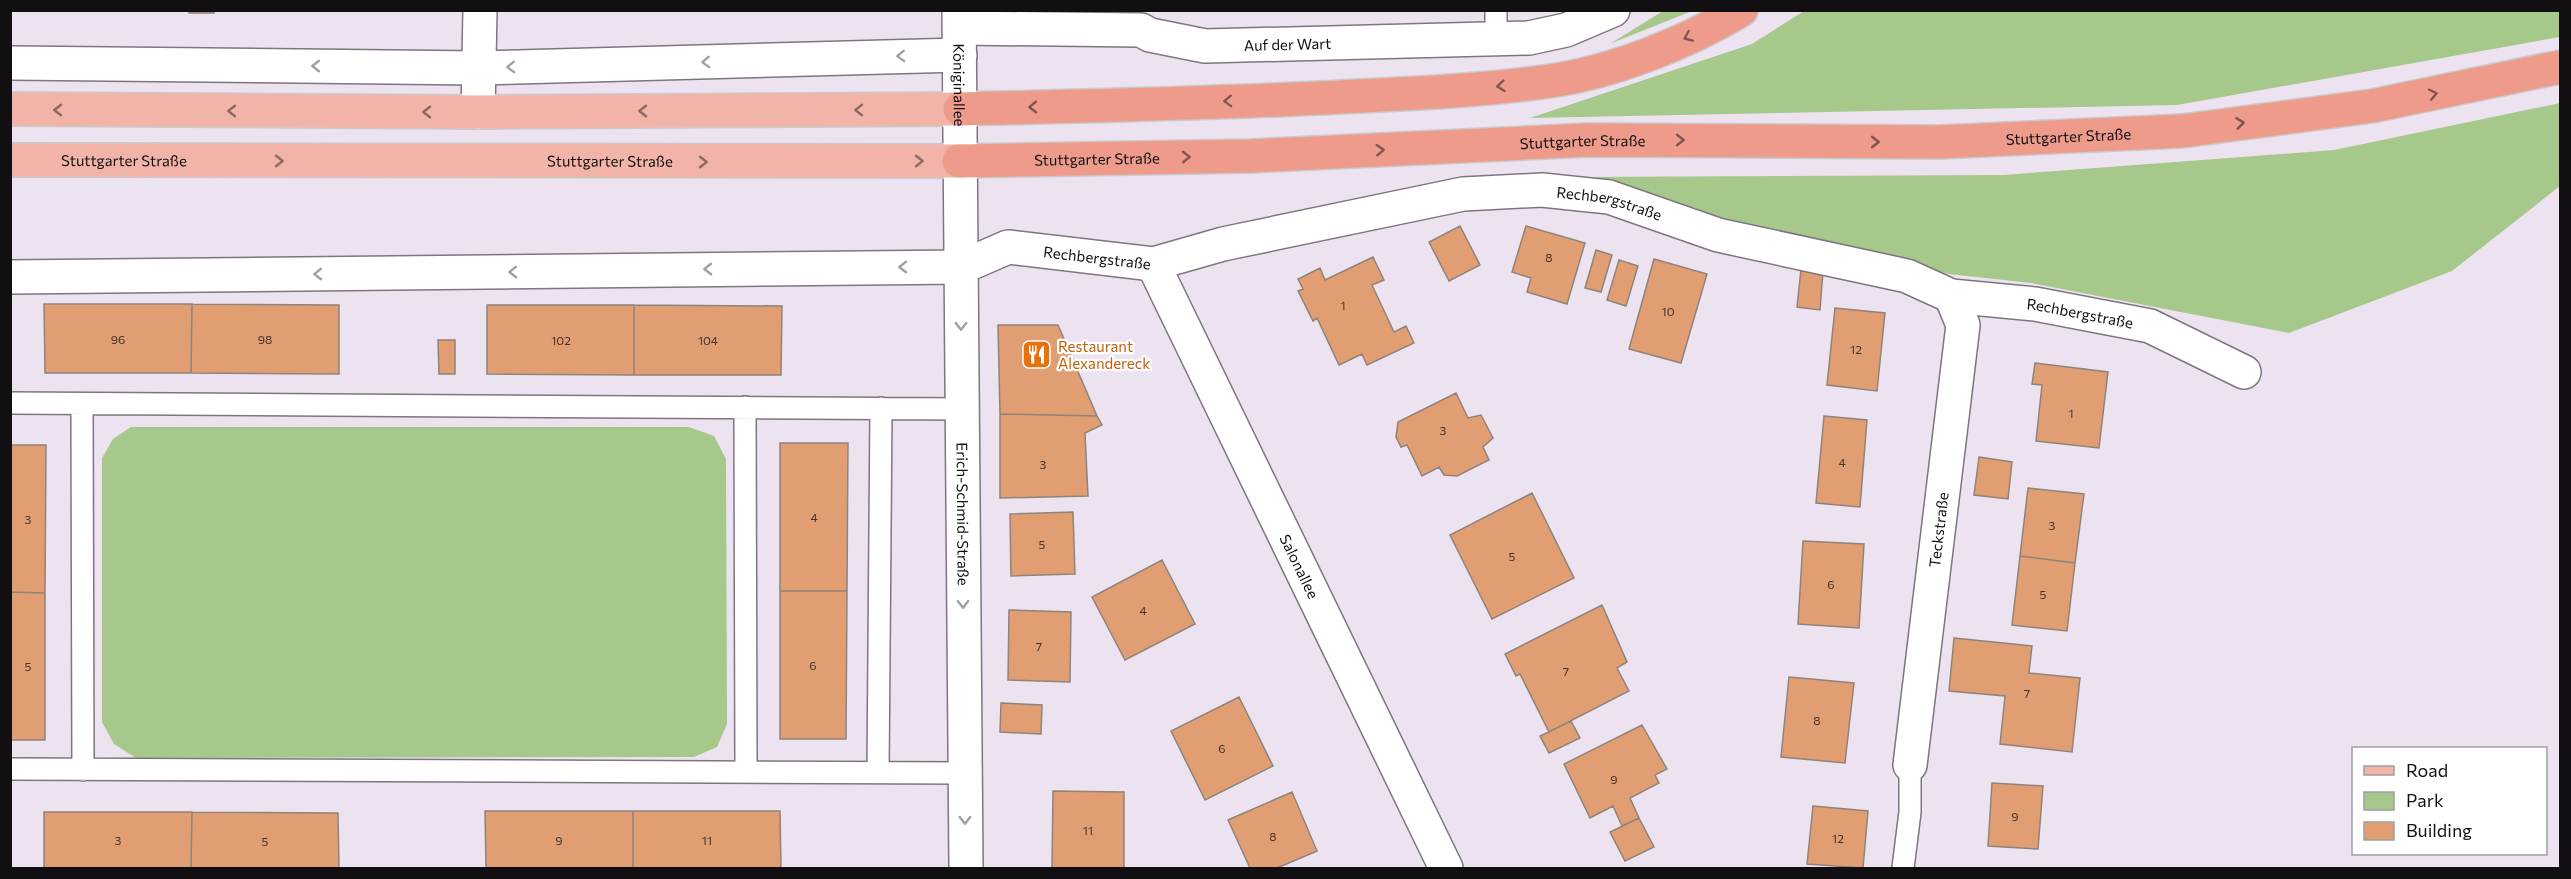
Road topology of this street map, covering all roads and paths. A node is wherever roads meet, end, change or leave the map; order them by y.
1 (480, 10) edge
2 (1613, 10) edge
3 (1741, 10) edge
4 (1496, 24) edge
5 (960, 31) edge
6 (10, 63) edge
7 (2560, 67) edge
8 (479, 68) junction
9 (10, 109) edge
10 (960, 109) junction
11 (478, 112) junction
12 (10, 160) edge
13 (959, 161) junction
14 (1153, 264) junction
15 (962, 267) junction
16 (10, 277) edge
17 (1951, 296) junction
18 (2244, 372) dead end
19 (10, 404) edge
20 (82, 404) junction
21 (745, 408) junction
22 (880, 408) junction
23 (961, 409) junction
24 (1910, 765) joint
25 (10, 770) edge
26 (82, 770) junction
27 (746, 770) junction
28 (878, 772) junction
29 (965, 773) junction
30 (966, 868) edge
31 (1446, 868) edge
32 (1903, 868) edge

1 - 8 street
2 - 4 street, Auf der Wart
3 -> 10 highway
4 - 5 street, Auf der Wart
5 -> 8 street
5 - 10 street, Königinallee
8 -> 6 street
13 -> 7 highway, Stuttgarter Straße
8 - 11 street
11 -> 9 main road
10 -> 11 main road
10 - 13 street, Königinallee
12 -> 13 main road, Stuttgarter Straße
13 - 15 street, Erich-Schmid-Straße
14 - 15 street, Rechbergstraße
14 - 17 street, Rechbergstraße
14 - 31 street, Salonallee
15 -> 16 street
15 -> 23 street, Erich-Schmid-Straße
17 - 18 street, Rechbergstraße
17 - 24 street, Teckstraße
19 - 20 lane
20 - 21 lane
20 - 26 lane
21 - 22 lane
21 - 27 lane
22 - 23 lane
22 - 28 lane
23 -> 29 street, Erich-Schmid-Straße
24 - 32 lane
25 - 26 lane
26 - 27 lane
27 - 28 lane
28 - 29 lane
29 -> 30 street, Erich-Schmid-Straße

